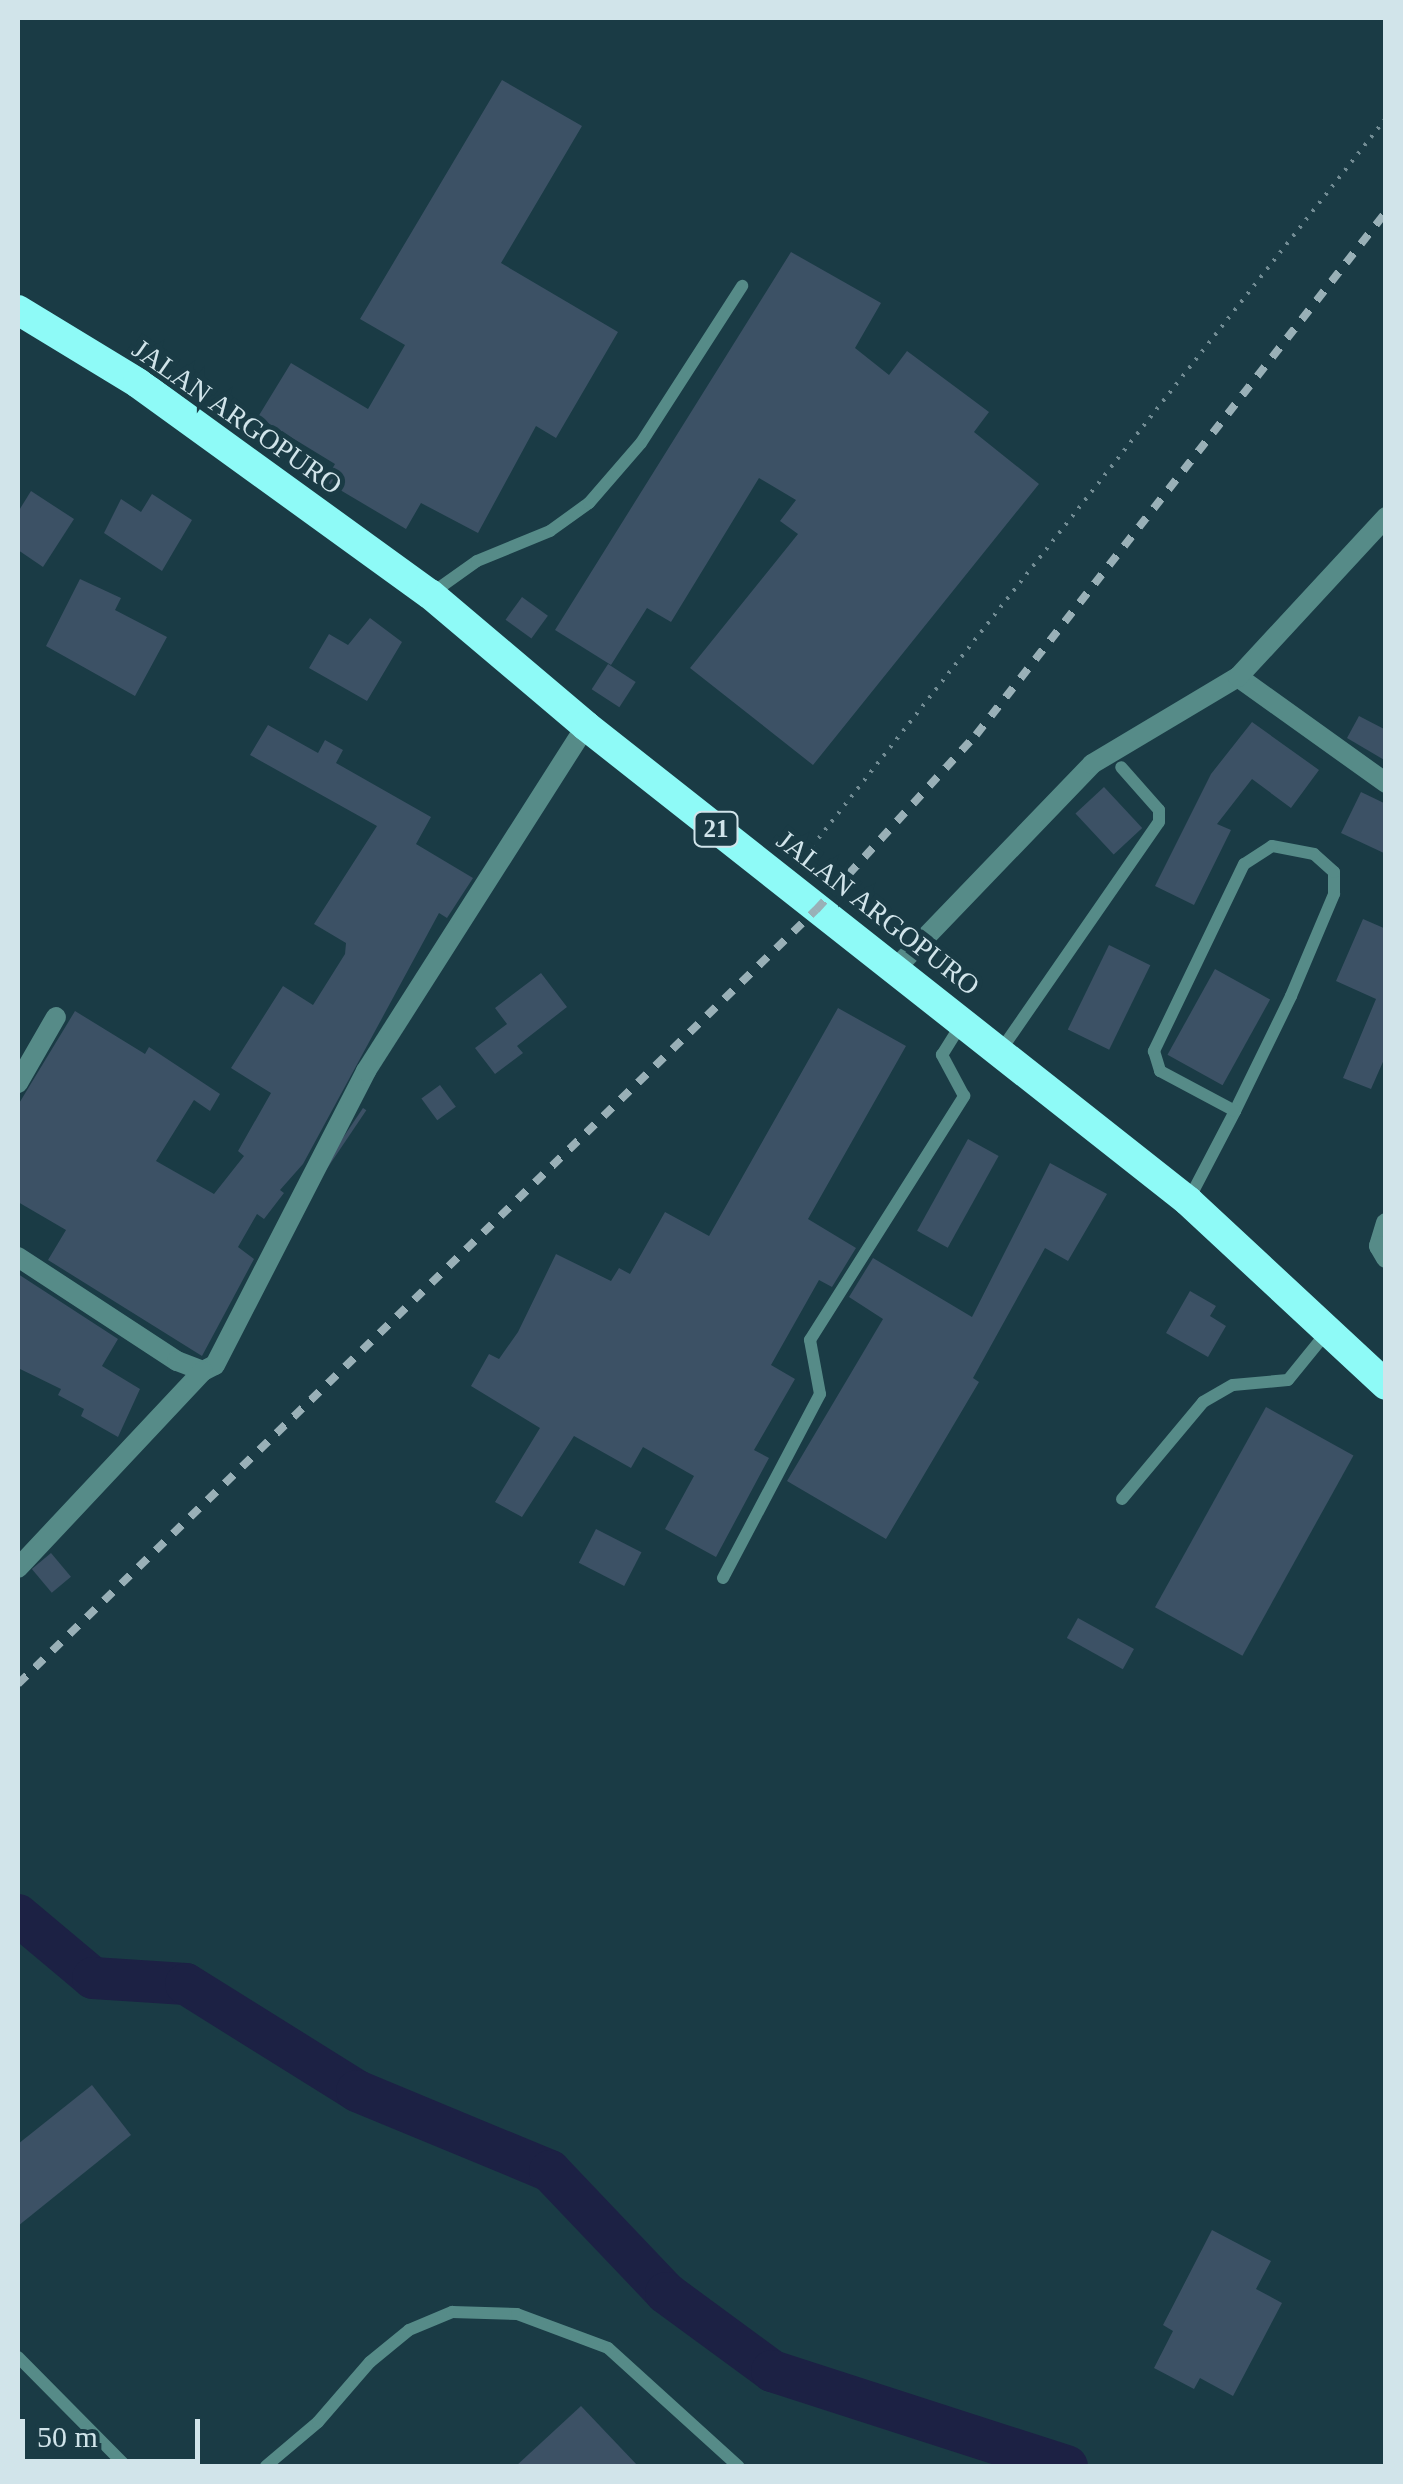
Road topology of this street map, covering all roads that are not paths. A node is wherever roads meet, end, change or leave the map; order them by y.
1 (742, 286) dead end
2 (18, 310) edge
3 (1386, 518) edge
4 (430, 594) junction
5 (1238, 677) junction
6 (586, 726) junction
7 (1122, 767) dead end
8 (1386, 783) edge
9 (895, 969) junction
10 (56, 1016) dead end
11 (964, 1020) junction
12 (1001, 1050) junction
13 (18, 1083) edge
14 (1235, 1111) junction
15 (1188, 1201) junction
16 (1386, 1224) edge
17 (18, 1257) edge
18 (1386, 1258) edge
19 (1327, 1332) junction
20 (204, 1371) junction
21 (1386, 1386) edge
22 (1122, 1500) dead end
23 (18, 1568) edge
24 (723, 1578) dead end
25 (18, 2357) edge
26 (126, 2466) edge
27 (266, 2466) edge
28 (738, 2466) edge

1 - 4 lane
2 - 4 highway, JALAN ARGOPURO / 21
3 - 5 street
4 - 6 highway, JALAN ARGOPURO / 21
5 - 8 street
5 - 9 street
6 - 9 highway, JALAN ARGOPURO / 21
6 - 20 street
7 - 12 lane
9 - 11 highway, JALAN ARGOPURO / 21
10 - 13 street
11 - 12 highway, JALAN ARGOPURO / 21
11 - 24 lane
12 - 15 highway, JALAN ARGOPURO / 21
14 - 14 lane
14 - 15 lane
15 - 19 highway, JALAN ARGOPURO / 21
16 - 18 street
17 - 20 street
19 - 21 highway, JALAN ARGOPURO / 21
19 - 22 lane
20 - 23 street
25 - 26 lane
27 - 28 lane

